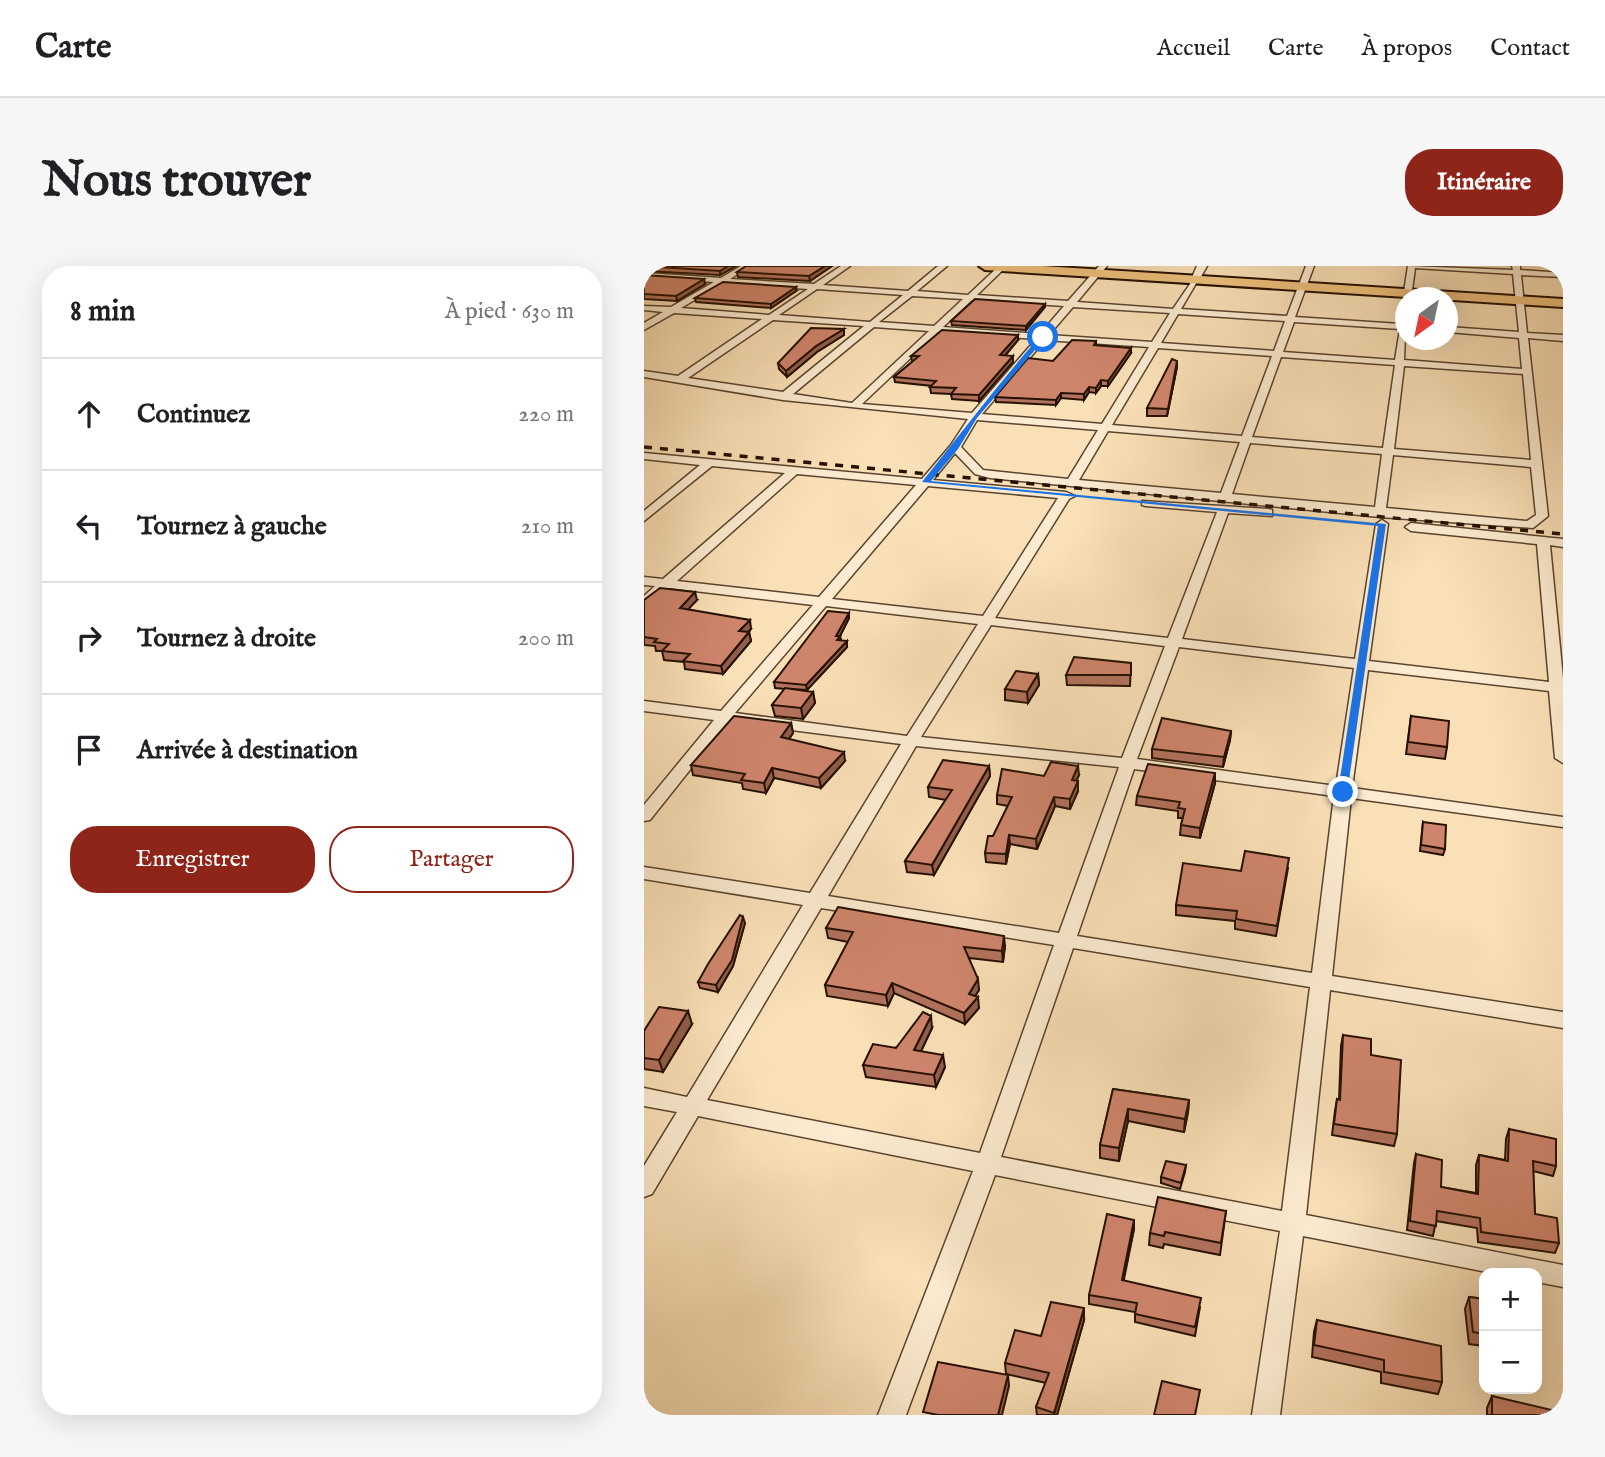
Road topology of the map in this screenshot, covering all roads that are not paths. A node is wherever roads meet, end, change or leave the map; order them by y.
1 (746, 266) edge
2 (846, 266) edge
3 (943, 266) edge
4 (985, 266) edge
5 (1202, 266) edge
6 (1310, 266) edge
7 (1412, 266) edge
8 (1003, 267) edge
9 (1516, 269) edge
10 (1100, 270) edge
11 (644, 275) edge
12 (1563, 275) edge
13 (1194, 279) junction
14 (722, 280) junction
15 (816, 286) junction
16 (1302, 286) junction
17 (1409, 287) edge
18 (910, 293) junction
19 (1395, 294) edge
20 (970, 297) junction
21 (1458, 297) edge
22 (1519, 300) junction
23 (1563, 303) edge
24 (1071, 304) junction
25 (644, 308) edge
26 (673, 310) junction
27 (1175, 311) junction
28 (771, 317) junction
29 (1290, 319) junction
30 (871, 324) junction
31 (1395, 326) edge
32 (644, 327) edge
33 (935, 329) junction
34 (1458, 331) edge
35 (1523, 335) junction
36 (1043, 337) junction
37 (1563, 338) edge
38 (1155, 345) junction
39 (1401, 350) edge
40 (1277, 354) junction
41 (1399, 363) junction
42 (1527, 372) junction
43 (644, 374) edge
44 (680, 379) junction
45 (782, 397) junction
46 (854, 405) junction
47 (974, 417) junction
48 (1105, 428) junction
49 (1244, 440) junction
50 (955, 447) junction
51 (1387, 452) junction
52 (644, 456) edge
53 (710, 462) junction
54 (1536, 464) junction
55 (794, 470) junction
56 (926, 482) junction
57 (1068, 490) junction
58 (1225, 503) junction
59 (644, 517) edge
60 (1381, 518) junction
61 (1543, 541) junction
62 (1563, 543) edge
63 (644, 582) edge
64 (665, 584) junction
65 (644, 603) edge
66 (825, 603) junction
67 (989, 621) junction
68 (1175, 643) junction
69 (1363, 665) junction
70 (1560, 688) edge
71 (644, 706) edge
72 (725, 716) junction
73 (911, 741) junction
74 (1563, 758) edge
75 (1128, 763) junction
76 (1343, 792) junction
77 (644, 816) edge
78 (1563, 822) edge
79 (644, 873) edge
80 (817, 901) junction
81 (1065, 941) junction
82 (1322, 982) junction
83 (1563, 1020) edge
84 (644, 1097) edge
85 (694, 1107) junction
86 (987, 1164) junction
87 (644, 1187) edge
88 (1293, 1223) junction
89 (1563, 1276) edge
90 (892, 1415) edge
91 (1266, 1415) edge

1 - 14 street
2 - 15 street
3 - 18 street
4 - 8 main road
5 - 13 street
6 - 16 street
7 - 9 street
7 - 17 street
8 - 10 main road
8 - 20 street
9 - 12 street
9 - 22 street
10 - 13 main road
10 - 24 street
11 - 14 street
13 - 16 main road
13 - 27 street
14 - 15 street
14 - 26 street
15 - 18 street
15 - 28 street
16 - 19 main road
16 - 29 street
18 - 20 street
18 - 30 street
20 - 24 street
20 - 33 street
21 - 22 main road
22 - 23 main road
22 - 35 street
24 - 27 street
24 - 36 street
25 - 26 street
26 - 28 street
26 - 32 street
27 - 29 street
27 - 38 street
28 - 30 street
28 - 44 street
29 - 31 street
29 - 40 street
30 - 33 street
30 - 45 street
33 - 36 street
33 - 46 street
34 - 35 street
35 - 37 street
35 - 42 street
36 - 38 street
36 - 47 street
38 - 40 street
38 - 48 street
39 - 41 street
40 - 41 street
40 - 49 street
41 - 42 street
41 - 51 street
42 - 54 street
43 - 44 street
44 - 45 street
45 - 46 street
46 - 47 street
47 - 48 street
47 - 50 street
48 - 49 street
48 - 57 street
49 - 51 street
49 - 58 street
50 - 56 street
50 - 57 street
51 - 54 street
51 - 60 street
52 - 53 street
53 - 55 street
53 - 59 street
54 - 60 street
55 - 56 street
55 - 64 street
56 - 57 street
56 - 66 street
57 - 58 street
57 - 67 street
58 - 60 street
58 - 68 street
60 - 61 street
60 - 69 street
61 - 62 street
61 - 70 street
63 - 64 street
64 - 65 street
64 - 66 street
66 - 67 street
66 - 72 street
67 - 68 street
67 - 73 street
68 - 69 street
68 - 75 street
69 - 70 street
69 - 76 street
70 - 74 street
71 - 72 street
72 - 73 street
72 - 77 street
73 - 75 street
73 - 80 street
75 - 76 street
75 - 81 street
76 - 78 street
76 - 82 street
79 - 80 street
80 - 81 street
80 - 85 street
81 - 82 street
81 - 86 street
82 - 83 street
82 - 88 street
84 - 85 street
85 - 86 street
85 - 87 street
86 - 88 street
86 - 90 street
88 - 89 street
88 - 91 street

